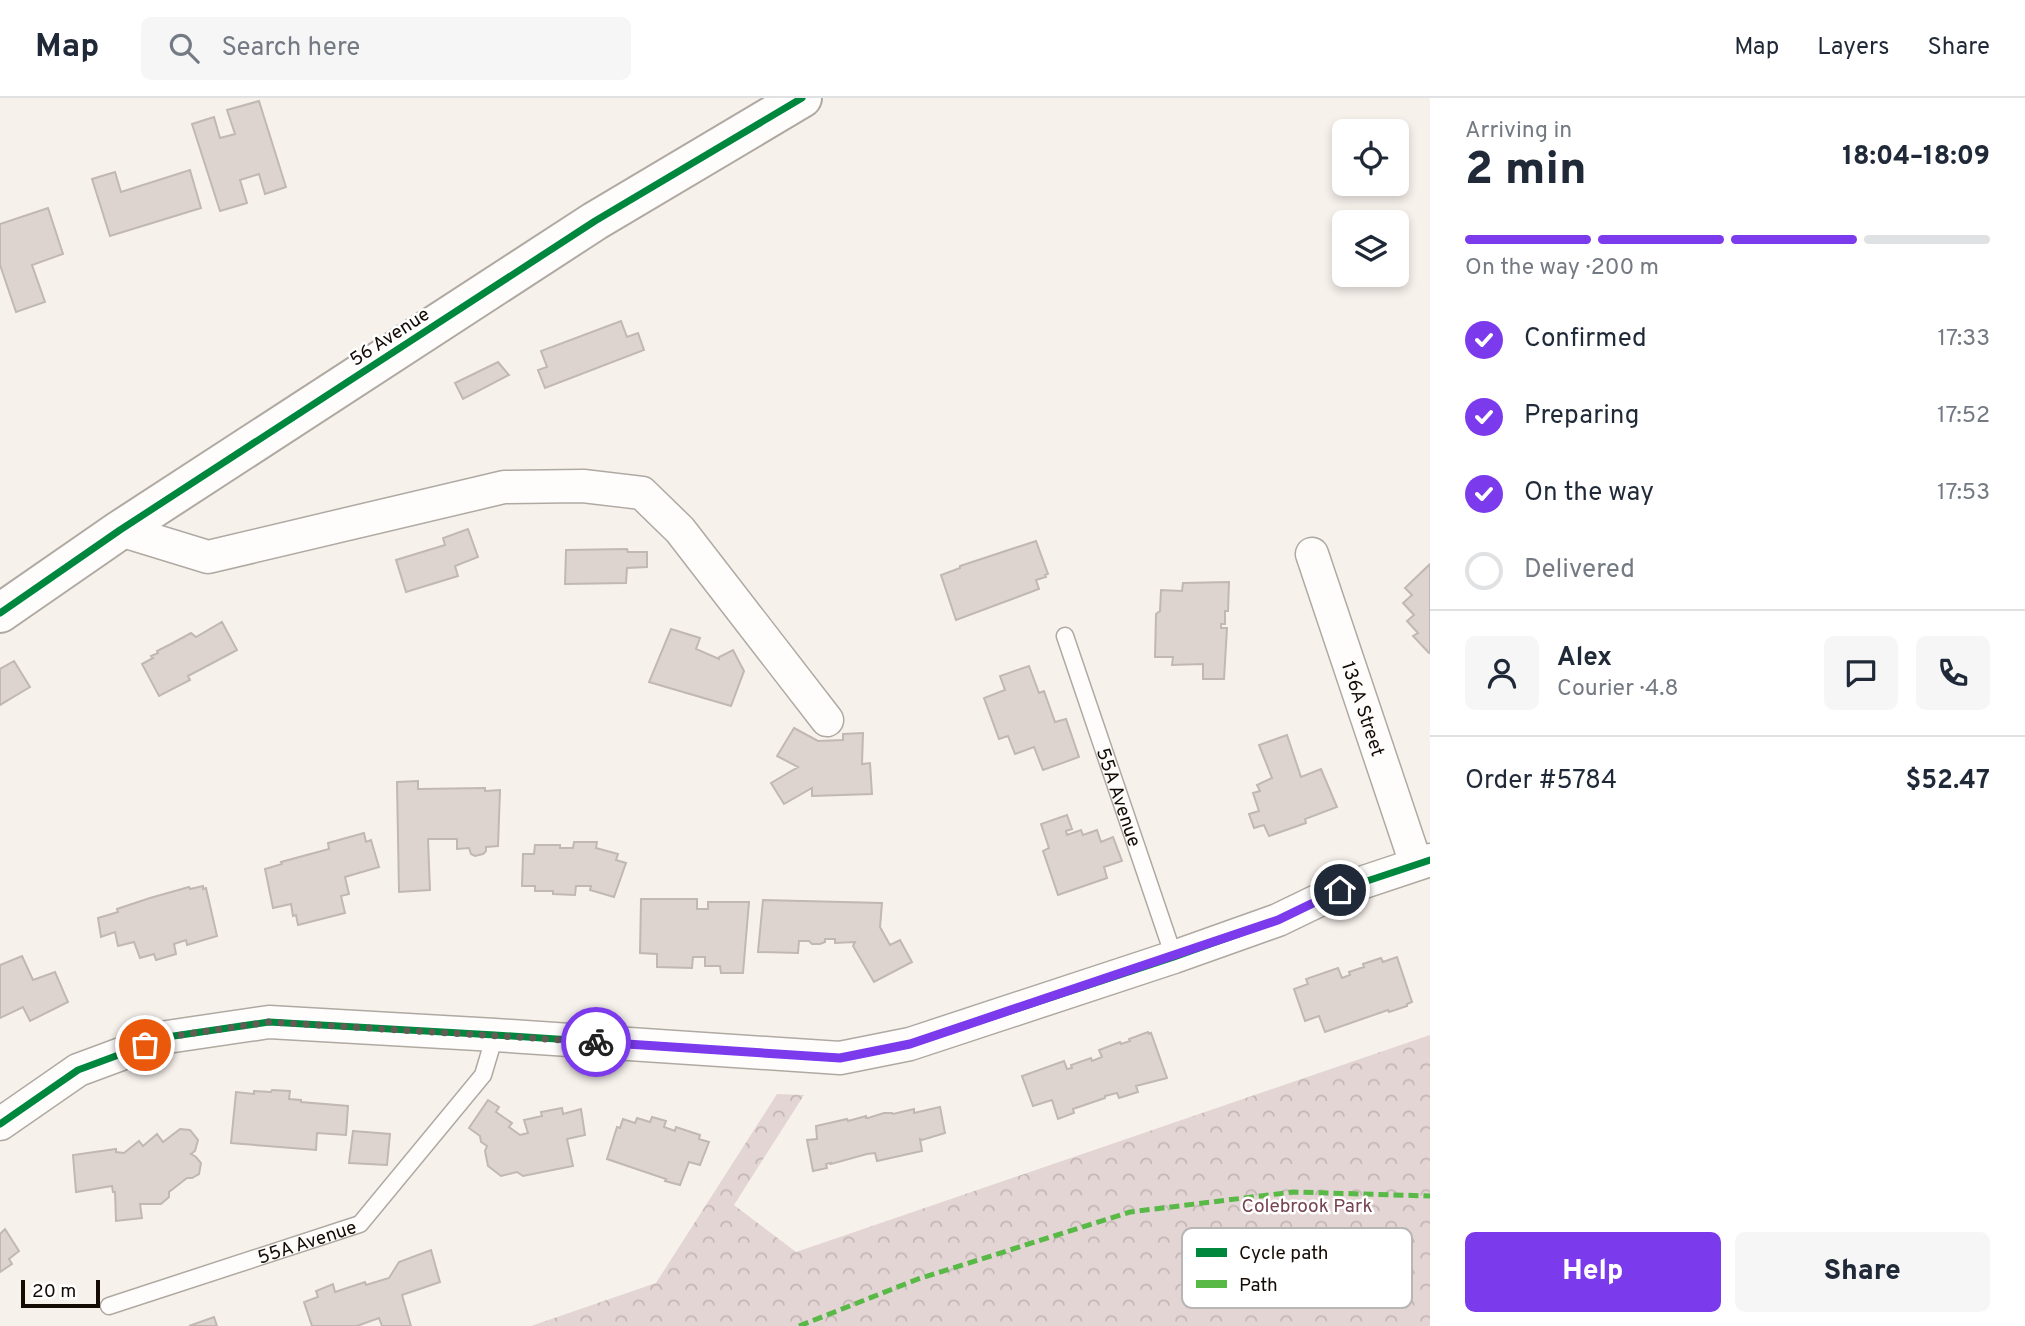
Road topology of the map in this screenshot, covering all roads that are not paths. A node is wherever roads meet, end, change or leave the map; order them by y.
1 (802, 98) edge
2 (120, 530) junction
3 (1312, 554) dead end
4 (0, 611) edge
5 (1065, 636) dead end
6 (827, 720) dead end
7 (1423, 862) edge
8 (1174, 957) junction
9 (495, 1035) junction
10 (0, 1124) edge
11 (109, 1306) dead end

1 - 2 street, 56 Avenue
2 - 4 street, 56 Avenue
2 - 6 street
3 - 7 street, 136A Street
5 - 8 lane, 55A Avenue
7 - 8 street
8 - 9 street
9 - 10 street
9 - 11 lane, 55A Avenue

